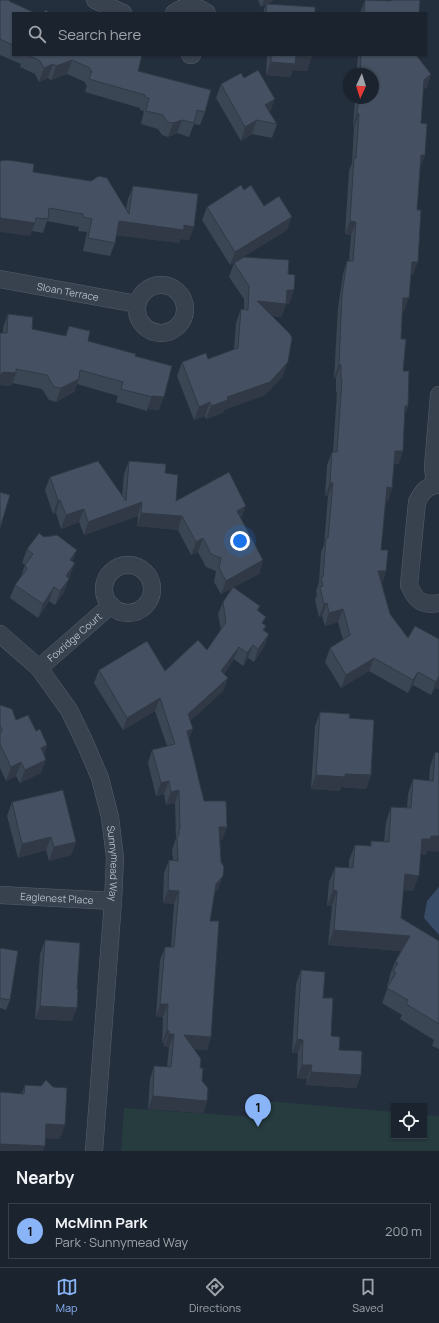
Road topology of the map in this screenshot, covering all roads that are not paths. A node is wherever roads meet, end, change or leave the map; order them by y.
1 (95, 0) edge
2 (121, 12) edge
3 (175, 12) edge
4 (206, 12) edge
5 (0, 279) edge
6 (136, 304) dead end
7 (439, 395) edge
8 (437, 485) edge
9 (439, 604) edge
10 (111, 605) dead end
11 (0, 634) edge
12 (39, 668) junction
13 (0, 889) edge
14 (0, 896) edge
15 (113, 901) junction
16 (94, 1151) edge

1 - 2 street
3 - 4 street
5 - 6 street, Sloan Terrace
7 - 8 street
8 - 9 street
10 - 12 street, Foxridge Court
11 - 12 street, Sunnymead Way
12 - 15 street, Sunnymead Way
13 - 14 street, Eaglenest Place
14 - 15 street, Eaglenest Place
15 - 16 street, Sunnymead Way

